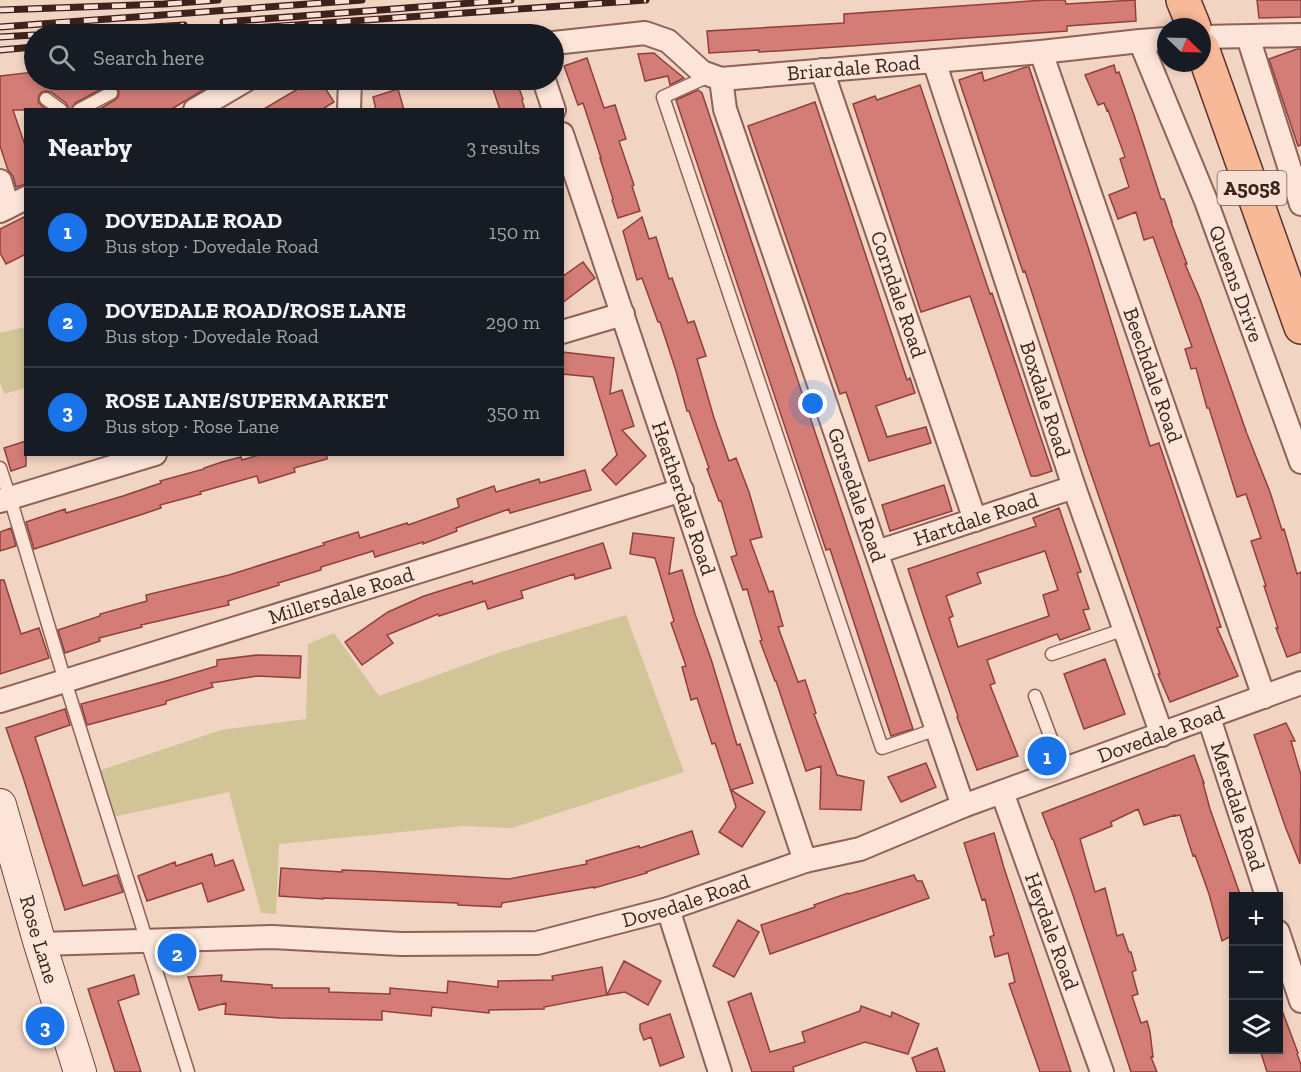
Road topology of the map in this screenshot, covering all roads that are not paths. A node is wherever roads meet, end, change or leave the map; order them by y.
1 (1183, 0) edge
2 (1190, 18) edge
3 (1301, 35) edge
4 (1241, 36) junction
5 (1211, 37) edge
6 (1154, 40) edge
7 (564, 42) edge
8 (1041, 52) junction
9 (934, 61) junction
10 (822, 70) junction
11 (1211, 72) edge
12 (716, 77) junction
13 (229, 90) edge
14 (350, 90) edge
15 (547, 90) edge
16 (111, 93) dead end
17 (46, 99) dead end
18 (58, 108) edge
19 (83, 108) edge
20 (198, 108) edge
21 (349, 108) edge
22 (553, 108) edge
23 (564, 141) edge
24 (0, 181) edge
25 (1301, 204) edge
26 (11, 205) edge
27 (622, 314) junction
28 (1301, 327) edge
29 (564, 331) edge
30 (148, 456) edge
31 (1301, 462) edge
32 (0, 468) edge
33 (1074, 487) junction
34 (682, 490) junction
35 (5, 499) edge
36 (975, 520) junction
37 (876, 552) junction
38 (1125, 629) junction
39 (1052, 654) dead end
40 (64, 681) junction
41 (1301, 683) edge
42 (1035, 696) dead end
43 (1264, 697) junction
44 (0, 701) edge
45 (1209, 718) junction
46 (937, 729) junction
47 (1161, 735) junction
48 (1063, 770) junction
49 (1002, 792) junction
50 (0, 806) edge
51 (963, 806) junction
52 (6, 847) edge
53 (805, 861) junction
54 (1265, 892) edge
55 (668, 909) junction
56 (146, 941) junction
57 (40, 944) junction
58 (1283, 946) edge
59 (1301, 1001) edge
60 (80, 1072) edge
61 (188, 1072) edge
62 (720, 1072) edge
63 (1102, 1072) edge

1 - 2 main road
3 - 4 street
4 - 5 street
4 - 25 street
6 - 8 street, Briardale Road
6 - 31 street, Queens Drive
7 - 12 street
8 - 9 street, Briardale Road
8 - 43 street, Beechdale Road
9 - 10 street, Briardale Road
9 - 33 street, Boxdale Road
10 - 12 street, Briardale Road
10 - 36 street, Corndale Road
11 - 28 main road, A5058
12 - 37 street, Gorsedale Road
12 - 46 lane
13 - 20 street
14 - 21 street
15 - 22 street
16 - 19 lane
17 - 18 lane
23 - 27 street, Heatherdale Road
24 - 26 street
27 - 29 street
27 - 34 street, Heatherdale Road
30 - 35 street
32 - 35 lane
33 - 36 street, Hartdale Road
33 - 38 street, Boxdale Road
34 - 40 street, Millersdale Road
34 - 53 street, Heatherdale Road
35 - 40 lane
36 - 37 street, Hartdale Road
37 - 46 street, Gorsedale Road
38 - 39 lane
38 - 47 street, Boxdale Road
40 - 44 street, Millersdale Road
40 - 56 lane
41 - 43 street, Dovedale Road
42 - 48 lane
43 - 45 street, Dovedale Road
45 - 47 street, Dovedale Road
45 - 54 street, Meredale Road
46 - 51 street, Gorsedale Road
47 - 48 street, Dovedale Road
48 - 49 street, Dovedale Road
49 - 51 street, Dovedale Road
49 - 63 street, Heydale Road
50 - 52 street, Rose Lane
51 - 53 street, Dovedale Road
52 - 57 street, Rose Lane
53 - 55 street, Dovedale Road
55 - 56 street, Dovedale Road
55 - 62 street
56 - 57 street, Dovedale Road
56 - 61 lane
57 - 60 street, Rose Lane
58 - 59 street

